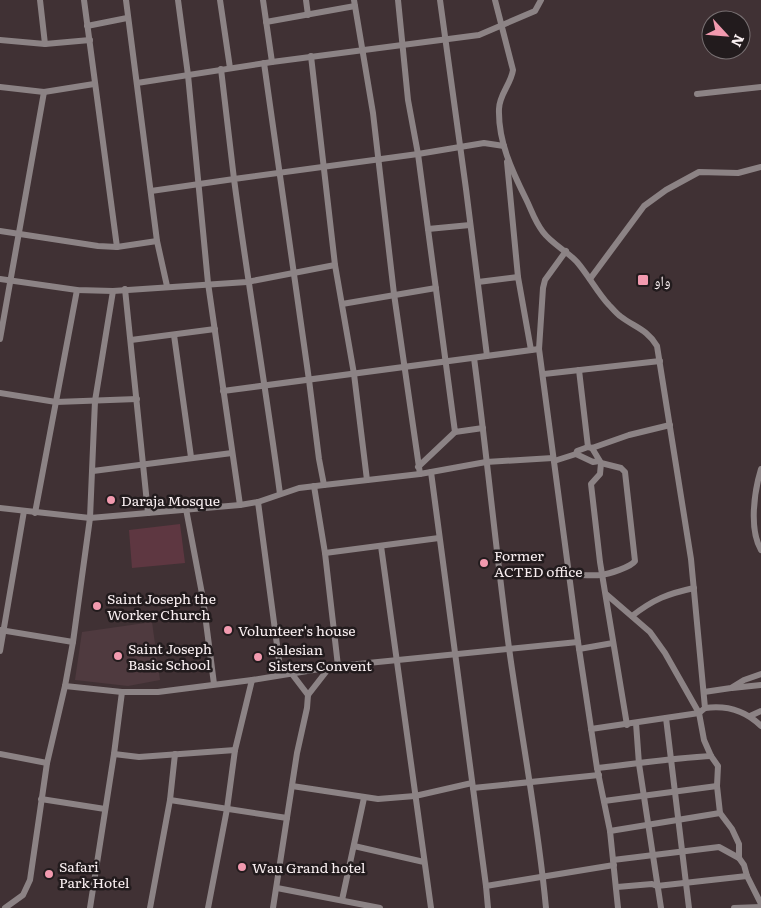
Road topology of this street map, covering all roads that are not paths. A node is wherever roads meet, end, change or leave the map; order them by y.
1 (34, 0) edge
2 (40, 0) edge
3 (84, 0) edge
4 (126, 0) edge
5 (178, 0) edge
6 (220, 0) edge
7 (263, 0) edge
8 (306, 0) edge
9 (398, 0) edge
10 (440, 0) edge
11 (494, 0) edge
12 (541, 0) edge
13 (354, 3) edge
14 (308, 15) junction
15 (127, 18) junction
16 (266, 22) junction
17 (87, 26) junction
18 (500, 26) junction
19 (0, 40) edge
20 (90, 40) junction
21 (445, 41) junction
22 (45, 44) junction
23 (402, 45) junction
24 (362, 50) junction
25 (311, 56) junction
26 (272, 62) junction
27 (264, 63) junction
28 (230, 68) junction
29 (221, 69) junction
30 (188, 75) junction
31 (137, 83) junction
32 (94, 84) junction
33 (0, 87) edge
34 (761, 87) edge
35 (44, 92) junction
36 (697, 94) dead end
37 (504, 146) junction
38 (461, 148) junction
39 (418, 154) junction
40 (506, 154) junction
41 (378, 159) junction
42 (324, 166) junction
43 (761, 167) edge
44 (279, 173) junction
45 (234, 178) junction
46 (199, 184) junction
47 (151, 191) junction
48 (470, 225) junction
49 (428, 229) junction
50 (0, 231) edge
51 (19, 235) junction
52 (157, 241) junction
53 (117, 247) junction
54 (566, 252) junction
55 (336, 265) junction
56 (293, 272) junction
57 (518, 277) junction
58 (0, 279) edge
59 (590, 279) junction
60 (10, 281) junction
61 (247, 282) junction
62 (478, 282) junction
63 (208, 283) junction
64 (167, 286) junction
65 (436, 288) junction
66 (77, 290) junction
67 (126, 290) junction
68 (113, 291) junction
69 (394, 294) junction
70 (342, 304) junction
71 (215, 329) junction
72 (174, 335) junction
73 (0, 339) edge
74 (131, 340) junction
75 (540, 349) junction
76 (531, 350) junction
77 (487, 356) junction
78 (474, 358) junction
79 (660, 361) junction
80 (445, 362) junction
81 (404, 367) junction
82 (579, 370) junction
83 (354, 374) junction
84 (544, 374) junction
85 (309, 380) junction
86 (265, 384) junction
87 (223, 390) junction
88 (0, 393) edge
89 (137, 399) junction
90 (95, 401) junction
91 (56, 402) junction
92 (670, 425) junction
93 (483, 428) junction
94 (454, 432) junction
95 (590, 448) junction
96 (232, 453) junction
97 (576, 454) junction
98 (190, 457) junction
99 (554, 460) junction
100 (486, 462) junction
101 (600, 462) junction
102 (143, 466) junction
103 (418, 467) junction
104 (761, 469) edge
105 (93, 471) junction
106 (431, 472) junction
107 (420, 474) junction
108 (367, 480) junction
109 (324, 484) junction
110 (314, 486) junction
111 (280, 494) junction
112 (258, 502) junction
113 (240, 505) junction
114 (0, 508) edge
115 (186, 509) junction
116 (24, 511) junction
117 (35, 512) junction
118 (148, 513) junction
119 (90, 518) junction
120 (439, 538) junction
121 (759, 541) edge
122 (381, 546) junction
123 (761, 550) edge
124 (325, 553) junction
125 (602, 575) junction
126 (568, 576) junction
127 (694, 588) junction
128 (606, 594) junction
129 (632, 616) junction
130 (2, 630) edge
131 (73, 642) junction
132 (613, 643) junction
133 (578, 646) junction
134 (510, 650) junction
135 (0, 651) edge
136 (456, 653) junction
137 (397, 660) junction
138 (338, 666) junction
139 (329, 668) junction
140 (292, 674) junction
141 (761, 674) edge
142 (281, 675) junction
143 (252, 680) junction
144 (214, 684) junction
145 (761, 684) edge
146 (65, 686) junction
147 (731, 688) junction
148 (122, 692) junction
149 (704, 692) junction
150 (308, 695) junction
151 (705, 708) junction
152 (761, 711) edge
153 (699, 713) junction
154 (750, 716) junction
155 (666, 718) junction
156 (636, 723) junction
157 (627, 724) junction
158 (761, 726) edge
159 (591, 729) junction
160 (235, 750) junction
161 (0, 754) edge
162 (114, 754) junction
163 (175, 754) junction
164 (711, 756) junction
165 (670, 758) junction
166 (47, 763) junction
167 (639, 764) junction
168 (598, 771) junction
169 (529, 782) junction
170 (292, 786) junction
171 (473, 786) junction
172 (717, 786) junction
173 (674, 791) junction
174 (415, 796) junction
175 (644, 796) junction
176 (364, 798) junction
177 (41, 799) junction
178 (170, 800) junction
179 (604, 801) junction
180 (106, 808) junction
181 (227, 809) junction
182 (720, 813) junction
183 (287, 818) junction
184 (677, 821) junction
185 (649, 826) junction
186 (610, 831) junction
187 (354, 846) junction
188 (682, 852) junction
189 (652, 855) junction
190 (739, 858) junction
191 (424, 862) junction
192 (613, 863) junction
193 (543, 876) junction
194 (747, 876) junction
195 (686, 882) junction
196 (486, 886) junction
197 (657, 886) junction
198 (617, 887) junction
199 (277, 888) junction
200 (342, 900) junction
201 (761, 905) edge
202 (0, 906) edge
203 (10, 908) edge
204 (90, 908) edge
205 (150, 908) edge
206 (208, 908) edge
207 (273, 908) edge
208 (380, 908) edge
209 (431, 908) edge
210 (488, 908) edge
211 (546, 908) edge
212 (618, 908) edge
213 (661, 908) edge
214 (689, 908) edge
215 (734, 908) edge

1 - 2 street
2 - 22 street
3 - 17 street
4 - 15 street
5 - 30 street
6 - 28 street
7 - 16 street
8 - 14 street
9 - 23 street
10 - 21 street
11 - 18 street
12 - 18 street
13 - 14 street
13 - 24 street
14 - 16 street
15 - 17 street
15 - 31 street
16 - 26 street
17 - 20 street
18 - 21 street
18 - 37 street
19 - 22 street
20 - 22 street
20 - 32 street
21 - 23 street
21 - 38 street
23 - 24 street
23 - 39 street
24 - 25 street
24 - 41 street
25 - 26 street
25 - 42 street
26 - 27 street
27 - 28 street
27 - 44 street
28 - 29 street
29 - 30 street
29 - 45 street
30 - 31 street
30 - 46 street
31 - 47 street
32 - 35 street
32 - 53 street
33 - 35 street
34 - 36 street
35 - 51 street
37 - 38 street
37 - 40 street
38 - 39 street
38 - 48 street
39 - 41 street
39 - 49 street
40 - 54 street
40 - 57 street
41 - 42 street
41 - 69 street
42 - 44 street
42 - 55 street
43 - 59 street
44 - 45 street
44 - 56 street
45 - 46 street
45 - 61 street
46 - 47 street
46 - 63 street
47 - 52 street
48 - 49 street
48 - 62 street
49 - 65 street
50 - 51 street
51 - 53 street
51 - 60 street
52 - 53 street
52 - 64 street
54 - 59 street
54 - 75 street
55 - 56 street
55 - 70 street
56 - 61 street
56 - 85 street
57 - 62 street
57 - 76 street
58 - 60 street
59 - 79 street
60 - 66 street
60 - 73 street
61 - 63 street
61 - 86 street
62 - 77 street
63 - 64 street
63 - 71 street
64 - 67 street
65 - 69 street
65 - 80 street
66 - 68 street
66 - 91 street
67 - 68 street
67 - 74 street
68 - 90 street
69 - 70 street
69 - 81 street
70 - 83 street
71 - 72 street
71 - 87 street
72 - 74 street
72 - 98 street
74 - 89 street
75 - 76 street
75 - 84 street
76 - 77 street
77 - 78 street
78 - 80 street
78 - 93 street
79 - 82 street
79 - 92 street
80 - 81 street
80 - 94 street
81 - 83 street
81 - 103 street
82 - 84 street
82 - 95 street
83 - 85 street
83 - 108 street
84 - 99 street
85 - 86 street
85 - 109 street
86 - 87 street
86 - 111 street
87 - 96 street
88 - 91 street
89 - 90 street
89 - 102 street
90 - 91 street
90 - 105 street
91 - 117 street
92 - 95 street
92 - 127 street
93 - 94 street
93 - 100 street
94 - 103 street
95 - 97 street
95 - 101 street
96 - 98 street
96 - 113 street
97 - 99 street
97 - 101 street
98 - 102 street
99 - 100 street
99 - 126 street
100 - 106 street
100 - 134 street
101 - 125 street
101 - 125 street
102 - 105 street
102 - 118 street
103 - 107 street
104 - 121 street
105 - 119 street
106 - 107 street
106 - 120 street
107 - 108 street
108 - 109 street
109 - 110 street
110 - 111 street
110 - 124 street
111 - 112 street
112 - 113 street
112 - 142 street
113 - 115 street
114 - 116 street
115 - 118 street
115 - 144 street
116 - 117 street
116 - 130 street
117 - 119 street
118 - 119 street
119 - 131 street
120 - 122 street
120 - 136 street
121 - 123 street
122 - 124 street
122 - 137 street
124 - 138 street
125 - 126 street
125 - 128 street
126 - 133 street
127 - 129 street
127 - 149 street
128 - 129 street
128 - 132 street
129 - 153 street
130 - 131 street
130 - 135 street
131 - 146 street
132 - 133 street
132 - 157 street
133 - 134 street
133 - 159 street
134 - 136 street
134 - 169 street
136 - 137 street
136 - 171 street
137 - 138 street
137 - 174 street
138 - 139 street
139 - 140 street
139 - 150 street
140 - 142 street
140 - 150 street
141 - 147 street
142 - 143 street
143 - 144 street
143 - 160 street
144 - 148 street
145 - 147 street
146 - 148 street
146 - 166 street
147 - 149 street
148 - 162 street
149 - 151 street
150 - 170 street
151 - 153 street
151 - 154 street
152 - 154 street
153 - 155 street
153 - 164 street
154 - 158 street
155 - 156 street
155 - 165 street
156 - 157 street
156 - 167 street
157 - 159 street
159 - 168 street
160 - 163 street
160 - 181 street
161 - 166 street
162 - 163 street
162 - 180 street
163 - 178 street
164 - 165 street
164 - 172 street
165 - 167 street
165 - 173 street
166 - 177 street
167 - 168 street
167 - 175 street
168 - 169 street
168 - 179 street
169 - 171 street
169 - 193 street
170 - 176 street
170 - 183 street
171 - 174 street
171 - 196 street
172 - 173 street
172 - 182 street
173 - 175 street
173 - 184 street
174 - 176 street
174 - 191 street
175 - 179 street
175 - 185 street
176 - 187 street
177 - 180 street
177 - 203 street
178 - 181 street
178 - 205 street
179 - 186 street
180 - 204 street
181 - 183 street
181 - 206 street
182 - 184 street
182 - 190 street
183 - 199 street
184 - 185 street
184 - 188 street
185 - 186 street
185 - 189 street
186 - 192 street
187 - 191 street
187 - 200 street
188 - 189 street
188 - 190 street
188 - 195 street
189 - 192 street
189 - 197 street
190 - 194 street
191 - 209 street
192 - 193 street
192 - 198 street
193 - 196 street
193 - 211 street
194 - 195 street
194 - 201 street
195 - 197 street
195 - 214 street
196 - 210 street
197 - 198 street
197 - 213 street
198 - 212 street
199 - 200 street
199 - 207 street
200 - 208 street
201 - 215 street
202 - 203 street

